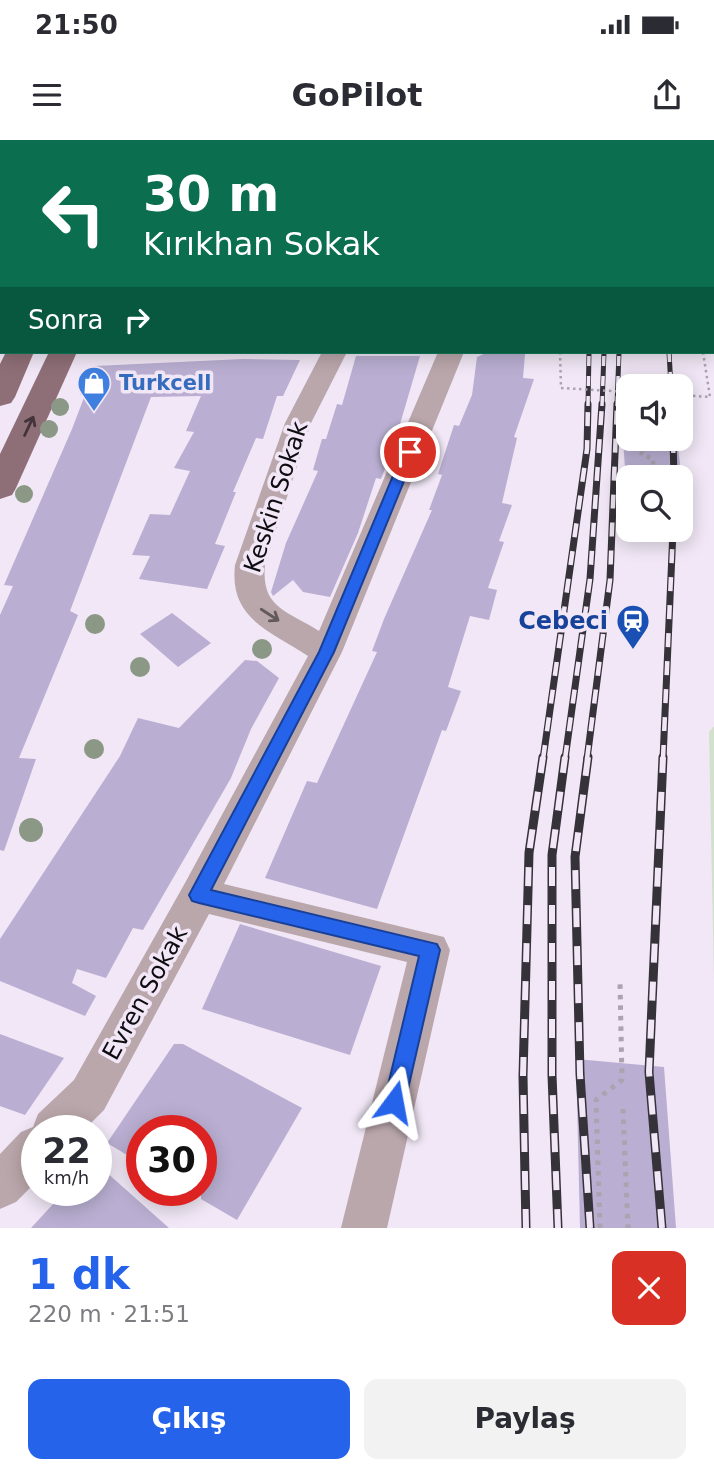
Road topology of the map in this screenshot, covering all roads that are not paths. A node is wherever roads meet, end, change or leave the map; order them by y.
1 (19, 354) edge
2 (62, 354) edge
3 (333, 354) edge
4 (450, 354) edge
5 (0, 397) edge
6 (0, 488) edge
7 (326, 652) junction
8 (199, 895) junction
9 (69, 1115) edge
10 (21, 1164) edge
11 (0, 1186) edge
12 (364, 1228) edge

1 - 5 main road
6 -> 2 main road
3 -> 7 street, Keskin Sokak
4 - 7 street, Evren Sokak
7 - 8 street, Evren Sokak
8 - 9 street, Evren Sokak
8 - 12 street
10 - 11 street

